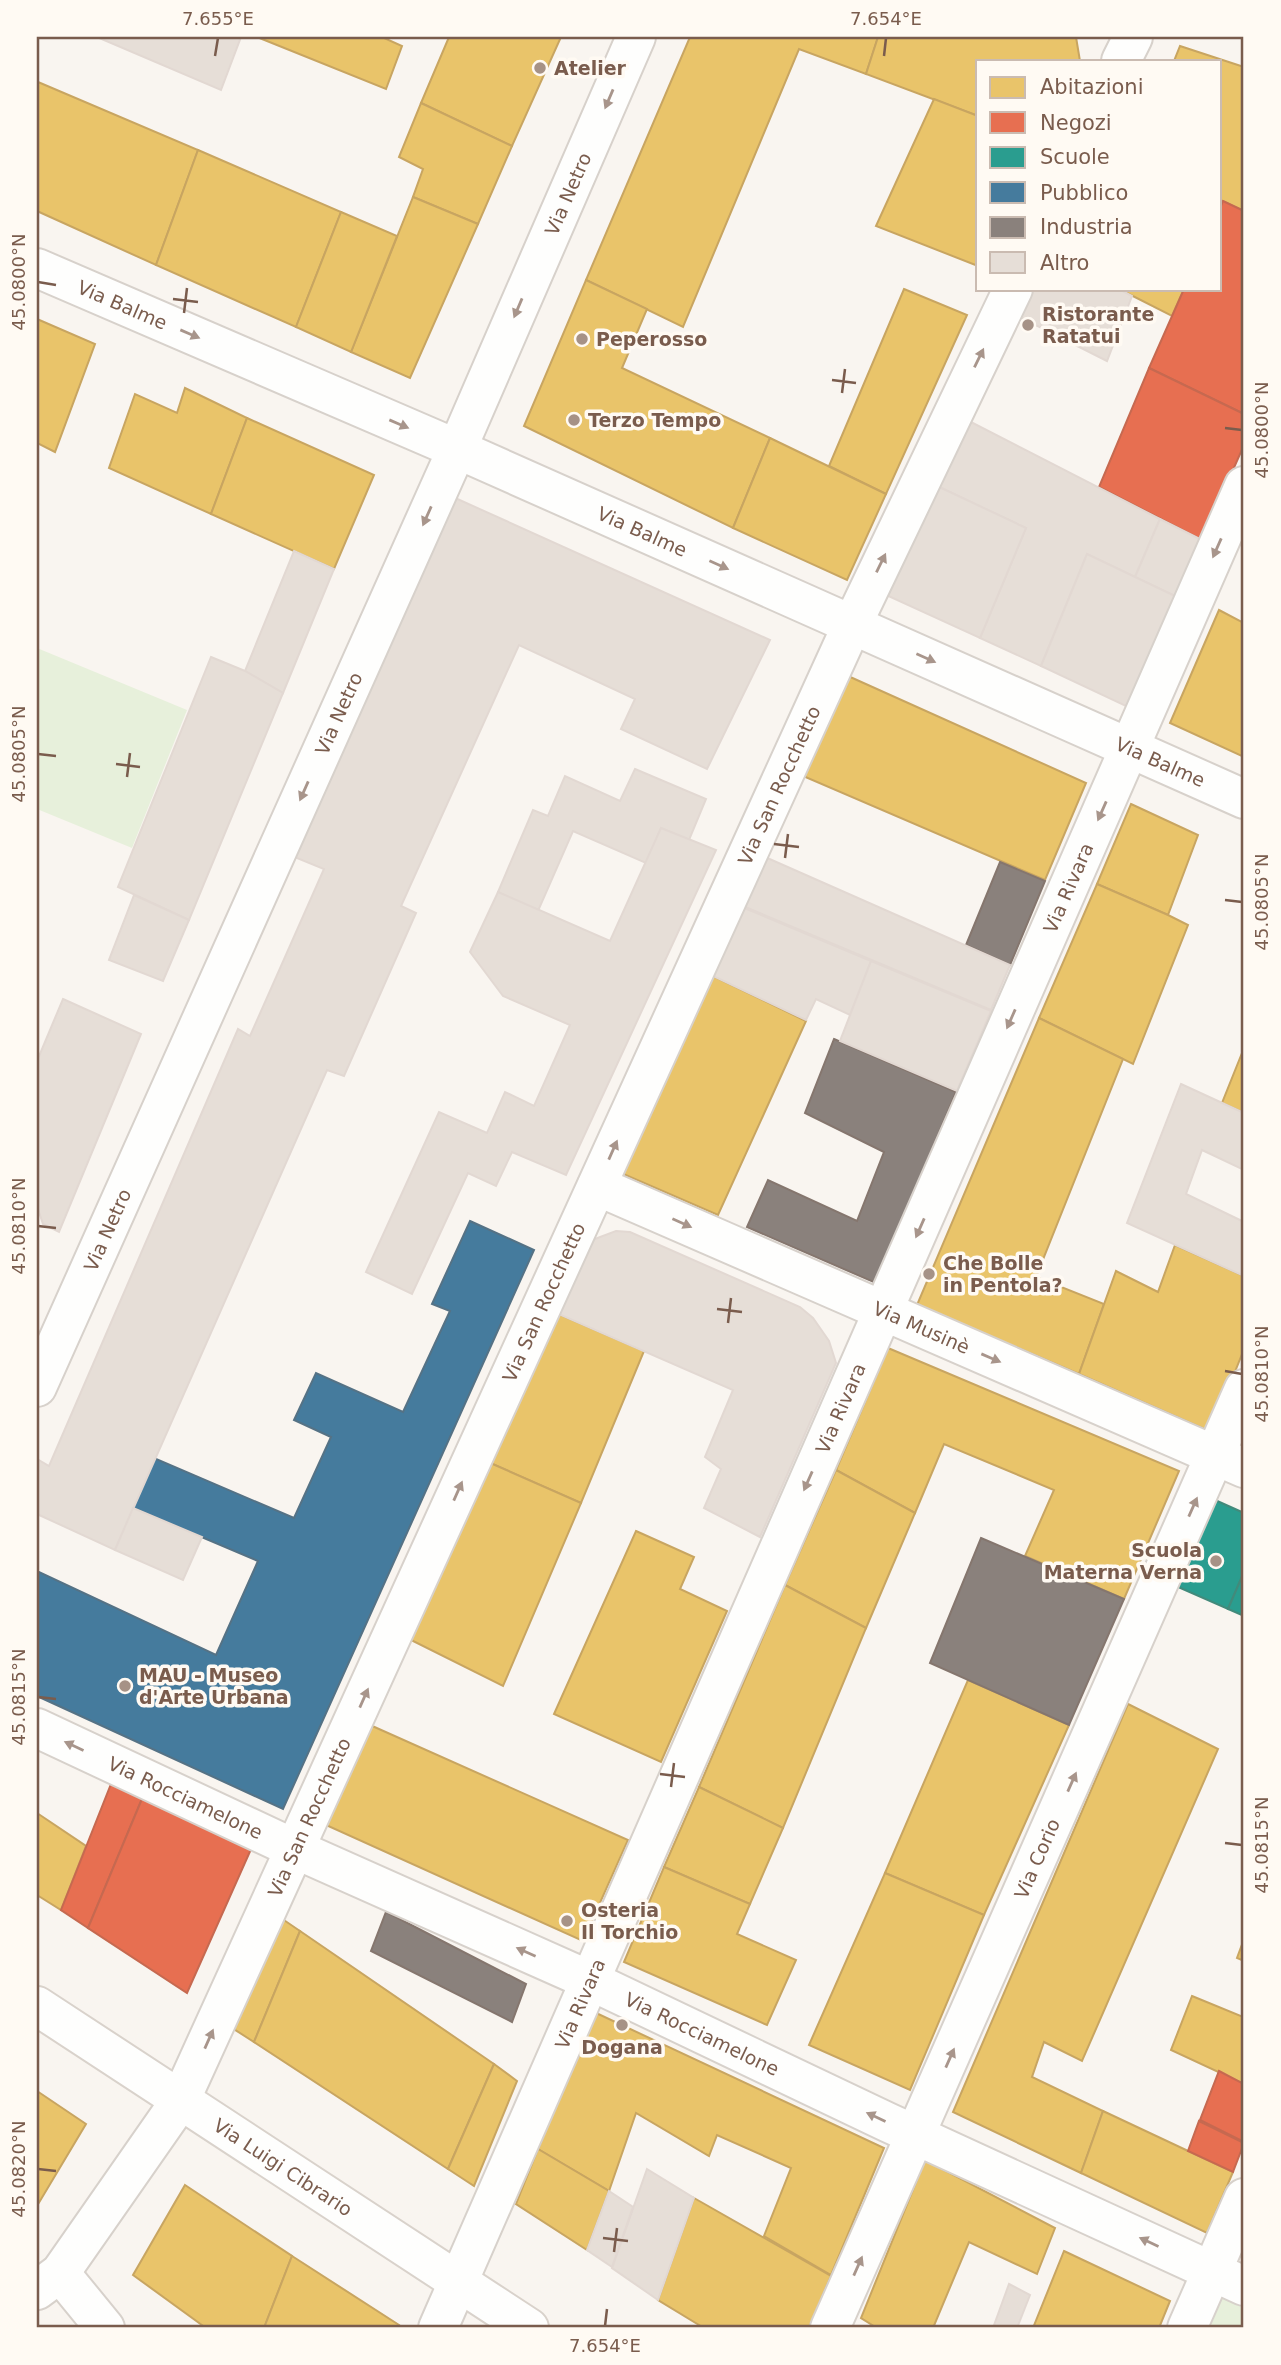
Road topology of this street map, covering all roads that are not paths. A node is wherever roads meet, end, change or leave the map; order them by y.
1 (636, 37) edge
2 (1133, 37) edge
3 (1122, 60) edge
4 (37, 268) edge
5 (1013, 290) edge
6 (457, 449) junction
7 (1244, 486) edge
8 (852, 625) junction
9 (1129, 748) junction
10 (1244, 799) edge
11 (597, 1186) junction
12 (883, 1311) junction
13 (37, 1387) edge
14 (1244, 1389) edge
15 (1230, 1461) edge
16 (37, 1728) edge
17 (295, 1849) junction
18 (589, 1980) junction
19 (37, 2007) edge
20 (180, 2101) junction
21 (916, 2135) junction
22 (1244, 2198) edge
23 (1228, 2279) edge
24 (459, 2281) junction
25 (48, 2282) edge
26 (105, 2328) edge
27 (438, 2328) edge
28 (529, 2328) edge
29 (831, 2328) edge
30 (1188, 2328) edge

1 -> 6 street, Via Netro
2 - 3 street
4 -> 6 street, Via Balme
8 -> 5 street, Via San Rocchetto
6 -> 8 street, Via Balme
6 -> 13 street, Via Netro
7 -> 9 street, Via Rivara
8 -> 9 street, Via Balme
11 -> 8 street, Via San Rocchetto
9 - 10 street, Via Balme
9 -> 12 street, Via Rivara
11 -> 12 street, Via Musinè
17 -> 11 street, Via San Rocchetto
12 -> 15 street, Via Musinè
12 -> 18 street, Via Rivara
14 - 15 street, Via Corio
21 -> 15 street, Via Corio
17 -> 16 street, Via Rocciamelone
18 -> 17 street, Via Rocciamelone
20 -> 17 street, Via San Rocchetto
21 -> 18 street, Via Rocciamelone
18 - 24 street, Via Rivara
19 - 20 street, Via Luigi Cibrario
20 - 24 street, Via Luigi Cibrario
20 - 25 street, Via San Rocchetto
23 -> 21 street, Via Rocciamelone
29 -> 21 street, Via Corio
22 - 23 street
23 - 30 street
24 - 27 street, Via Rivara
24 - 28 street, Via Luigi Cibrario
25 - 26 street

